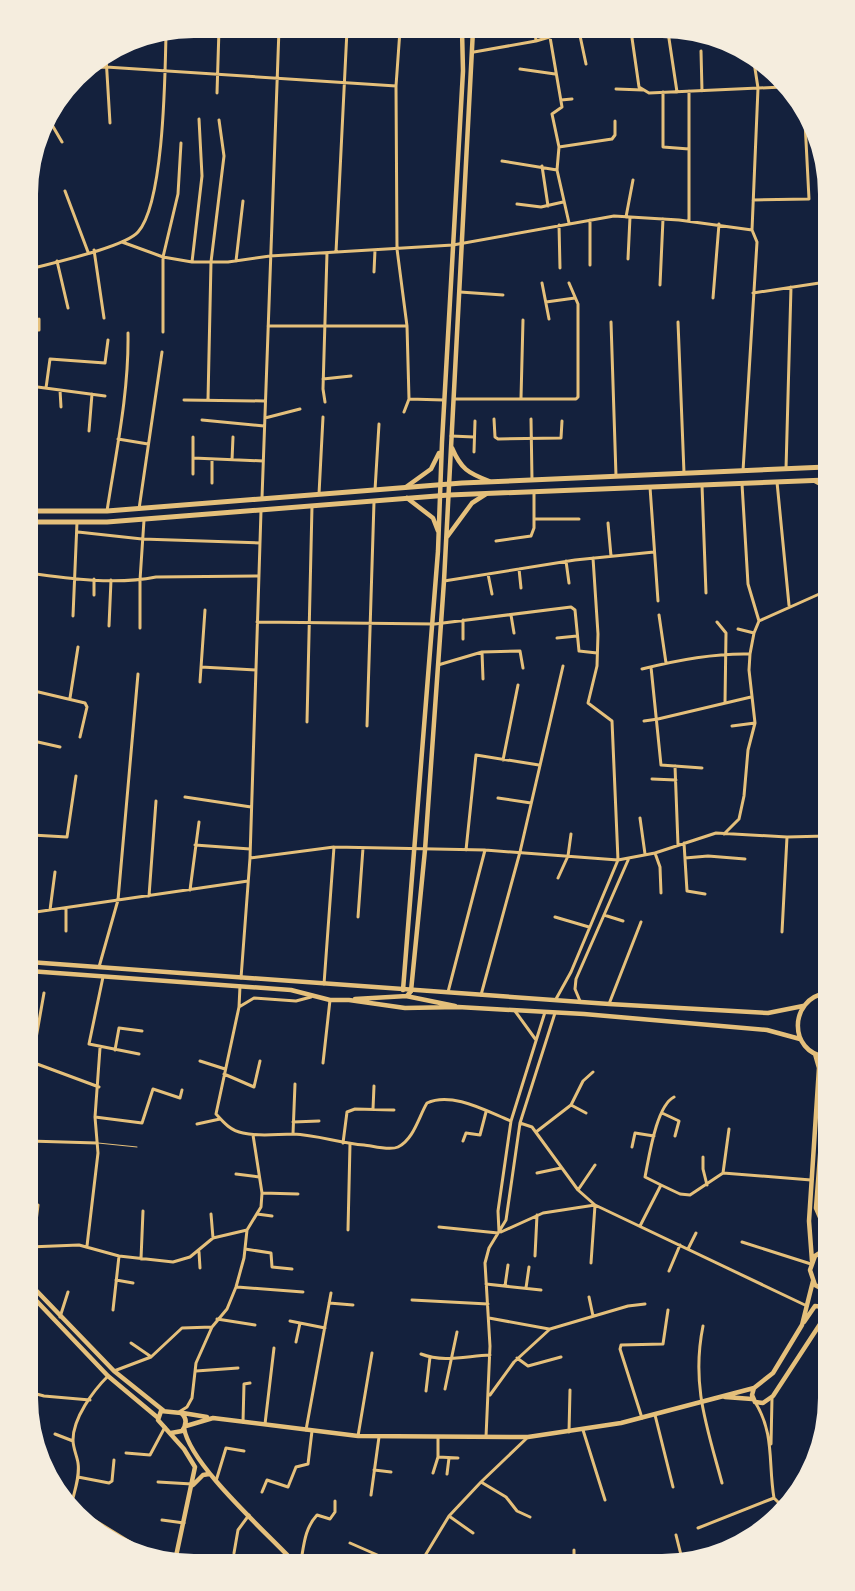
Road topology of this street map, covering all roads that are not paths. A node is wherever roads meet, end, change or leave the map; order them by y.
1 (219, 38) edge
2 (279, 38) edge
3 (347, 38) edge
4 (399, 38) edge
5 (462, 38) edge
6 (473, 38) edge
7 (536, 38) edge
8 (546, 38) edge
9 (550, 38) edge
10 (581, 38) edge
11 (632, 38) edge
12 (669, 38) edge
13 (166, 40) edge
14 (536, 41) junction
15 (700, 50) dead end
16 (474, 52) junction
17 (586, 64) dead end
18 (103, 67) edge
19 (106, 67) junction
20 (520, 69) dead end
21 (755, 69) edge
22 (165, 71) junction
23 (218, 74) junction
24 (555, 74) junction
25 (277, 78) junction
26 (344, 82) junction
27 (396, 86) junction
28 (775, 87) edge
29 (758, 88) junction
30 (616, 89) dead end
31 (645, 90) junction
32 (702, 90) junction
33 (689, 91) junction
34 (663, 92) junction
35 (677, 92) junction
36 (217, 93) dead end
37 (572, 99) dead end
38 (561, 100) junction
39 (199, 119) dead end
40 (219, 120) dead end
41 (615, 121) dead end
42 (110, 123) dead end
43 (53, 126) edge
44 (806, 136) edge
45 (62, 142) dead end
46 (181, 143) dead end
47 (559, 147) junction
48 (689, 149) junction
49 (502, 161) dead end
50 (542, 166) junction
51 (557, 170) junction
52 (633, 180) dead end
53 (65, 191) dead end
54 (754, 200) junction
55 (242, 201) dead end
56 (563, 202) junction
57 (517, 204) dead end
58 (548, 206) junction
59 (628, 217) junction
60 (663, 219) junction
61 (590, 220) junction
62 (689, 221) junction
63 (569, 223) junction
64 (719, 224) junction
65 (559, 225) junction
66 (752, 230) junction
67 (122, 242) junction
68 (462, 243) junction
69 (453, 246) junction
70 (397, 249) junction
71 (94, 250) junction
72 (375, 250) junction
73 (88, 252) junction
74 (327, 252) junction
75 (336, 252) junction
76 (270, 256) junction
77 (163, 257) junction
78 (628, 259) dead end
79 (56, 261) junction
80 (236, 261) junction
81 (192, 262) junction
82 (211, 262) junction
83 (590, 265) dead end
84 (38, 266) edge
85 (560, 268) dead end
86 (374, 272) dead end
87 (569, 282) dead end
88 (542, 283) dead end
89 (818, 283) edge
90 (660, 285) dead end
91 (791, 287) junction
92 (460, 292) junction
93 (752, 293) junction
94 (503, 295) dead end
95 (575, 298) junction
96 (713, 298) dead end
97 (546, 302) junction
98 (68, 308) dead end
99 (104, 318) dead end
100 (549, 319) dead end
101 (39, 320) dead end
102 (523, 320) dead end
103 (611, 322) dead end
104 (678, 322) dead end
105 (268, 326) junction
106 (407, 326) junction
107 (324, 328) junction
108 (38, 330) edge
109 (162, 332) dead end
110 (128, 333) dead end
111 (108, 340) dead end
112 (162, 352) dead end
113 (351, 376) dead end
114 (323, 379) junction
115 (38, 387) edge
116 (46, 388) junction
117 (60, 390) junction
118 (92, 394) junction
119 (105, 396) dead end
120 (409, 398) junction
121 (521, 398) junction
122 (453, 399) junction
123 (184, 400) dead end
124 (208, 400) junction
125 (444, 400) junction
126 (265, 401) junction
127 (325, 402) dead end
128 (61, 407) dead end
129 (300, 409) dead end
130 (404, 412) dead end
131 (323, 417) dead end
132 (265, 418) junction
133 (494, 418) dead end
134 (531, 419) dead end
135 (202, 420) dead end
136 (475, 421) dead end
137 (562, 421) dead end
138 (379, 424) dead end
139 (264, 426) junction
140 (89, 431) dead end
141 (452, 436) junction
142 (193, 437) dead end
143 (233, 437) dead end
144 (474, 437) junction
145 (531, 438) junction
146 (118, 439) junction
147 (442, 442) junction
148 (148, 444) junction
149 (451, 445) junction
150 (474, 452) dead end
151 (192, 458) junction
152 (212, 459) junction
153 (232, 460) junction
154 (263, 461) junction
155 (818, 467) edge
156 (786, 469) junction
157 (743, 471) junction
158 (684, 473) junction
159 (192, 474) dead end
160 (616, 476) junction
161 (532, 480) junction
162 (814, 480) junction
163 (818, 480) edge
164 (490, 482) junction
165 (777, 482) junction
166 (818, 482) edge
167 (212, 483) dead end
168 (742, 483) junction
169 (449, 484) junction
170 (439, 485) junction
171 (702, 485) junction
172 (406, 487) junction
173 (650, 487) junction
174 (375, 490) junction
175 (534, 492) junction
176 (319, 494) junction
177 (487, 494) junction
178 (449, 495) junction
179 (439, 496) junction
180 (407, 498) junction
181 (262, 499) junction
182 (374, 501) junction
183 (312, 506) junction
184 (139, 509) junction
185 (260, 510) junction
186 (38, 511) edge
187 (106, 511) junction
188 (579, 519) dead end
189 (144, 520) junction
190 (534, 520) junction
191 (38, 522) edge
192 (77, 522) junction
193 (608, 523) dead end
194 (78, 532) junction
195 (439, 534) junction
196 (446, 539) junction
197 (142, 540) junction
198 (496, 541) dead end
199 (260, 543) junction
200 (654, 552) junction
201 (610, 556) junction
202 (593, 558) junction
203 (566, 562) junction
204 (519, 569) junction
205 (38, 574) edge
206 (488, 574) junction
207 (258, 576) junction
208 (75, 578) junction
209 (94, 579) junction
210 (110, 580) junction
211 (140, 580) junction
212 (444, 581) junction
213 (569, 583) dead end
214 (520, 588) dead end
215 (706, 593) dead end
216 (492, 594) dead end
217 (818, 594) edge
218 (94, 595) dead end
219 (658, 601) dead end
220 (789, 606) junction
221 (205, 610) dead end
222 (511, 615) junction
223 (659, 615) dead end
224 (73, 616) dead end
225 (463, 620) junction
226 (759, 621) junction
227 (257, 622) junction
228 (309, 622) junction
229 (717, 622) dead end
230 (370, 623) junction
231 (441, 623) junction
232 (433, 624) junction
233 (109, 626) dead end
234 (140, 628) dead end
235 (738, 628) dead end
236 (514, 633) dead end
237 (754, 633) junction
238 (577, 636) junction
239 (557, 638) dead end
240 (464, 639) dead end
241 (78, 647) dead end
242 (482, 652) junction
243 (597, 653) junction
244 (725, 653) junction
245 (750, 654) junction
246 (666, 662) junction
247 (438, 665) junction
248 (563, 666) dead end
249 (201, 667) junction
250 (651, 667) junction
251 (523, 668) dead end
252 (642, 669) dead end
253 (256, 670) junction
254 (138, 674) dead end
255 (483, 679) dead end
256 (200, 682) dead end
257 (518, 684) dead end
258 (38, 692) edge
259 (751, 697) junction
260 (70, 698) junction
261 (725, 703) junction
262 (658, 719) junction
263 (644, 721) dead end
264 (307, 722) dead end
265 (755, 723) junction
266 (367, 726) dead end
267 (732, 726) dead end
268 (80, 738) dead end
269 (38, 742) edge
270 (60, 747) dead end
271 (502, 760) junction
272 (539, 765) junction
273 (675, 766) junction
274 (702, 768) dead end
275 (76, 776) dead end
276 (652, 779) dead end
277 (676, 780) junction
278 (185, 797) dead end
279 (498, 798) dead end
280 (156, 800) dead end
281 (531, 802) junction
282 (251, 807) junction
283 (640, 818) dead end
284 (198, 822) dead end
285 (572, 834) dead end
286 (724, 834) junction
287 (38, 835) edge
288 (817, 836) edge
289 (787, 837) junction
290 (684, 844) junction
291 (195, 845) junction
292 (678, 846) junction
293 (334, 847) junction
294 (363, 848) junction
295 (250, 849) junction
296 (419, 850) junction
297 (466, 850) junction
298 (485, 850) junction
299 (520, 852) junction
300 (655, 853) junction
301 (645, 855) junction
302 (568, 856) junction
303 (250, 858) junction
304 (629, 858) junction
305 (685, 858) junction
306 (745, 859) dead end
307 (618, 860) junction
308 (55, 872) dead end
309 (558, 878) dead end
310 (248, 882) junction
311 (190, 890) junction
312 (661, 893) dead end
313 (705, 894) dead end
314 (149, 896) junction
315 (118, 900) junction
316 (66, 908) junction
317 (50, 910) junction
318 (38, 913) edge
319 (604, 915) junction
320 (555, 917) dead end
321 (358, 918) dead end
322 (623, 921) dead end
323 (641, 922) dead end
324 (589, 928) junction
325 (66, 931) dead end
326 (782, 932) dead end
327 (38, 963) edge
328 (99, 967) junction
329 (38, 973) edge
330 (103, 977) junction
331 (241, 978) junction
332 (324, 984) junction
333 (240, 986) junction
334 (403, 990) junction
335 (411, 991) junction
336 (448, 992) junction
337 (44, 993) dead end
338 (481, 995) junction
339 (407, 996) junction
340 (817, 996) edge
341 (311, 997) junction
342 (556, 999) junction
343 (330, 1000) junction
344 (349, 1000) junction
345 (580, 1001) junction
346 (608, 1004) junction
347 (803, 1006) junction
348 (239, 1007) junction
349 (458, 1007) junction
350 (515, 1011) junction
351 (545, 1012) junction
352 (555, 1013) junction
353 (38, 1022) edge
354 (142, 1031) dead end
355 (800, 1039) junction
356 (536, 1040) junction
357 (100, 1048) junction
358 (115, 1050) junction
359 (139, 1054) dead end
360 (816, 1054) joint
361 (817, 1060) edge
362 (200, 1061) dead end
363 (260, 1061) dead end
364 (38, 1064) edge
365 (322, 1064) dead end
366 (526, 1071) junction
367 (225, 1072) junction
368 (593, 1072) dead end
369 (535, 1075) junction
370 (295, 1084) dead end
371 (374, 1086) dead end
372 (99, 1087) junction
373 (182, 1090) dead end
374 (817, 1092) edge
375 (674, 1097) dead end
376 (571, 1105) junction
377 (373, 1109) junction
378 (394, 1110) dead end
379 (486, 1112) junction
380 (662, 1113) junction
381 (586, 1114) dead end
382 (95, 1117) junction
383 (221, 1119) junction
384 (319, 1121) dead end
385 (511, 1121) junction
386 (293, 1122) junction
387 (520, 1123) junction
388 (197, 1124) dead end
389 (729, 1129) dead end
390 (536, 1132) junction
391 (293, 1134) junction
392 (252, 1135) junction
393 (654, 1136) junction
394 (675, 1136) dead end
395 (38, 1141) edge
396 (463, 1141) dead end
397 (97, 1143) junction
398 (343, 1143) junction
399 (350, 1144) junction
400 (137, 1147) dead end
401 (632, 1147) dead end
402 (703, 1157) dead end
403 (595, 1165) dead end
404 (561, 1168) junction
405 (537, 1173) dead end
406 (723, 1173) junction
407 (236, 1174) dead end
408 (259, 1177) junction
409 (811, 1180) junction
410 (708, 1185) junction
411 (661, 1186) junction
412 (578, 1190) junction
413 (262, 1193) junction
414 (298, 1194) dead end
415 (817, 1195) edge
416 (595, 1204) junction
417 (143, 1211) dead end
418 (817, 1211) edge
419 (211, 1214) dead end
420 (257, 1214) junction
421 (537, 1215) junction
422 (272, 1216) dead end
423 (640, 1226) junction
424 (439, 1227) dead end
425 (247, 1230) junction
426 (348, 1230) dead end
427 (499, 1233) junction
428 (696, 1233) dead end
429 (213, 1238) junction
430 (742, 1242) dead end
431 (38, 1246) edge
432 (87, 1246) junction
433 (680, 1246) junction
434 (245, 1249) junction
435 (688, 1249) junction
436 (199, 1251) junction
437 (817, 1255) edge
438 (119, 1256) junction
439 (535, 1256) dead end
440 (141, 1259) junction
441 (591, 1263) dead end
442 (811, 1263) junction
443 (508, 1265) dead end
444 (529, 1267) dead end
445 (200, 1268) dead end
446 (292, 1269) dead end
447 (669, 1271) dead end
448 (116, 1280) junction
449 (813, 1281) junction
450 (133, 1283) dead end
451 (486, 1284) junction
452 (817, 1284) edge
453 (505, 1286) junction
454 (236, 1287) junction
455 (526, 1288) junction
456 (541, 1290) dead end
457 (68, 1292) dead end
458 (303, 1292) dead end
459 (38, 1293) edge
460 (332, 1293) dead end
461 (589, 1297) dead end
462 (412, 1300) dead end
463 (38, 1302) edge
464 (329, 1303) junction
465 (488, 1304) junction
466 (645, 1304) dead end
467 (354, 1305) dead end
468 (807, 1306) junction
469 (817, 1306) edge
470 (113, 1310) dead end
471 (668, 1310) dead end
472 (593, 1316) junction
473 (60, 1317) junction
474 (489, 1318) junction
475 (216, 1320) junction
476 (290, 1321) dead end
477 (300, 1323) junction
478 (255, 1325) dead end
479 (802, 1325) junction
480 (704, 1326) dead end
481 (212, 1327) junction
482 (325, 1328) junction
483 (550, 1329) junction
484 (817, 1329) edge
485 (457, 1332) dead end
486 (296, 1342) dead end
487 (131, 1343) dead end
488 (274, 1348) dead end
489 (372, 1353) dead end
490 (421, 1354) dead end
491 (490, 1355) junction
492 (151, 1356) junction
493 (430, 1357) junction
494 (561, 1357) dead end
495 (517, 1358) junction
496 (452, 1360) junction
497 (238, 1368) dead end
498 (114, 1371) junction
499 (196, 1371) junction
500 (108, 1376) junction
501 (250, 1383) dead end
502 (754, 1388) junction
503 (444, 1389) dead end
504 (570, 1390) dead end
505 (426, 1391) dead end
506 (38, 1394) edge
507 (490, 1395) junction
508 (721, 1396) junction
509 (772, 1398) junction
510 (90, 1400) junction
511 (754, 1400) junction
512 (700, 1403) junction
513 (164, 1411) junction
514 (180, 1412) junction
515 (655, 1415) junction
516 (157, 1417) junction
517 (214, 1418) junction
518 (642, 1418) junction
519 (243, 1422) junction
520 (265, 1424) junction
521 (165, 1427) junction
522 (185, 1427) junction
523 (306, 1430) junction
524 (583, 1430) junction
525 (312, 1431) junction
526 (569, 1432) junction
527 (171, 1433) junction
528 (55, 1434) dead end
529 (358, 1436) junction
530 (378, 1437) junction
531 (438, 1437) junction
532 (486, 1437) junction
533 (528, 1437) junction
534 (72, 1441) junction
535 (771, 1444) junction
536 (244, 1451) dead end
537 (126, 1452) dead end
538 (438, 1457) junction
539 (449, 1458) junction
540 (458, 1458) dead end
541 (114, 1460) dead end
542 (374, 1470) junction
543 (207, 1472) junction
544 (391, 1472) dead end
545 (433, 1473) dead end
546 (447, 1474) dead end
547 (78, 1477) junction
548 (216, 1481) junction
549 (158, 1482) dead end
550 (480, 1482) junction
551 (722, 1483) dead end
552 (193, 1484) junction
553 (673, 1487) dead end
554 (262, 1492) dead end
555 (371, 1495) dead end
556 (73, 1496) edge
557 (774, 1498) junction
558 (605, 1500) dead end
559 (335, 1501) dead end
560 (777, 1501) edge
561 (249, 1515) junction
562 (449, 1516) junction
563 (530, 1517) dead end
564 (162, 1520) dead end
565 (184, 1523) junction
566 (698, 1528) dead end
567 (473, 1533) dead end
568 (676, 1535) dead end
569 (350, 1543) dead end
570 (574, 1550) dead end
571 (177, 1552) edge
572 (680, 1552) edge
573 (234, 1553) dead end
574 (286, 1554) edge
575 (302, 1554) edge
576 (374, 1554) edge
577 (426, 1554) edge
578 (574, 1554) edge

1 - 23 street
2 - 25 street
3 - 26 street
4 - 27 street
5 - 69 main road
6 - 16 main road
7 - 14 street
8 - 14 street
9 - 24 street
10 - 17 street
11 - 31 street
12 - 35 street
13 - 22 street
14 - 16 street
15 - 32 street
16 - 68 main road
18 - 19 street
19 - 22 street
19 - 42 street
20 - 24 street
21 - 29 street
22 - 23 street
22 - 67 street
23 - 25 street
23 - 36 street
24 - 38 street
25 - 26 street
25 - 76 street
26 - 27 street
26 - 75 street
27 - 70 street
28 - 29 street
29 - 32 street
29 - 54 street
30 - 31 street
31 - 34 street
32 - 33 street
33 - 35 street
33 - 48 street
34 - 35 street
34 - 48 street
37 - 38 street
38 - 47 street
39 - 81 street
40 - 82 street
41 - 47 street
43 - 45 street
44 - 54 street
46 - 77 street
47 - 51 street
48 - 62 street
49 - 50 street
50 - 51 street
50 - 58 street
51 - 56 street
52 - 59 street
53 - 73 street
54 - 66 street
55 - 80 street
56 - 58 street
56 - 63 street
57 - 58 street
59 - 60 street
59 - 61 street
59 - 78 street
60 - 62 street
60 - 90 street
61 - 63 street
61 - 83 street
62 - 64 street
63 - 65 street
64 - 66 street
64 - 96 street
65 - 68 street
65 - 85 street
66 - 93 street
67 - 71 street
67 - 77 street
68 - 69 street
68 - 92 main road
69 - 70 street
69 - 125 main road
70 - 72 street
70 - 106 street
71 - 73 street
71 - 99 street
72 - 75 street
72 - 86 street
73 - 79 street
74 - 75 street
74 - 76 street
74 - 107 street
76 - 80 street
76 - 105 street
77 - 81 street
77 - 109 street
79 - 84 street
79 - 98 street
80 - 82 street
81 - 82 street
82 - 124 street
87 - 95 street
88 - 97 street
89 - 91 street
91 - 93 street
91 - 156 street
92 - 94 street
92 - 122 main road
93 - 157 street
95 - 97 street
95 - 121 street
97 - 100 street
101 - 108 street
102 - 121 street
103 - 160 street
104 - 158 street
105 - 107 street
105 - 126 street
106 - 107 street
106 - 120 street
107 - 114 street
110 - 146 street
111 - 116 street
112 - 148 street
113 - 114 street
114 - 127 street
115 - 116 street
116 - 117 street
117 - 118 street
117 - 128 street
118 - 119 street
118 - 140 street
120 - 125 street
120 - 130 street
121 - 122 street
122 - 141 main road
123 - 124 street
124 - 126 street
125 - 147 main road
126 - 132 street
129 - 132 street
131 - 176 street
132 - 139 street
133 - 145 street
134 - 145 street
135 - 139 street
136 - 144 street
137 - 145 street
138 - 174 street
139 - 154 street
141 - 144 street
141 - 149 main road
142 - 151 street
143 - 153 street
144 - 150 street
145 - 161 street
146 - 148 street
146 - 187 street
147 - 170 main road
147 - 172 main road
148 - 184 street
149 - 164 main road
149 - 169 main road
151 - 152 street
151 - 159 street
152 - 153 street
152 - 167 street
153 - 154 street
154 - 181 street
155 - 156 highway
156 - 157 highway
157 - 158 highway
158 - 160 highway
160 - 161 highway
161 - 164 highway
162 - 163 highway
162 - 165 highway
162 - 166 main road
164 - 169 highway
165 - 168 highway
165 - 220 street
168 - 171 highway
168 - 226 street
169 - 170 highway
169 - 178 main road
170 - 172 highway
170 - 179 main road
171 - 173 highway
171 - 215 street
172 - 174 highway
173 - 175 highway
173 - 200 street
174 - 176 highway
175 - 177 highway
175 - 190 street
176 - 181 highway
177 - 178 highway
177 - 196 main road
178 - 179 highway
178 - 196 main road
179 - 180 highway
179 - 195 main road
180 - 182 highway
180 - 195 main road
181 - 184 highway
182 - 183 highway
182 - 230 street
183 - 185 highway
183 - 228 street
184 - 187 highway
185 - 189 highway
185 - 199 street
186 - 187 highway
188 - 190 street
189 - 192 highway
189 - 197 street
190 - 198 street
191 - 192 highway
192 - 194 street
193 - 201 street
194 - 197 street
194 - 208 street
195 - 232 main road
196 - 212 main road
197 - 199 street
197 - 211 street
199 - 207 street
200 - 201 street
200 - 219 street
201 - 202 street
202 - 203 street
202 - 243 street
203 - 204 street
203 - 213 street
204 - 206 street
204 - 214 street
205 - 208 street
206 - 212 street
206 - 216 street
207 - 211 street
207 - 227 street
208 - 209 street
208 - 224 street
209 - 210 street
209 - 218 street
210 - 211 street
210 - 233 street
211 - 234 street
212 - 231 main road
217 - 220 street
220 - 226 street
221 - 249 street
222 - 225 street
222 - 236 street
222 - 238 street
223 - 246 street
225 - 231 street
225 - 240 street
226 - 237 street
227 - 228 street
227 - 253 street
228 - 230 street
228 - 264 street
229 - 244 street
230 - 232 street
230 - 266 street
231 - 232 street
231 - 247 main road
232 - 296 main road
235 - 237 street
237 - 245 street
238 - 239 street
238 - 243 street
241 - 260 street
242 - 247 street
242 - 251 street
242 - 255 street
243 - 307 street
244 - 245 street
244 - 246 street
244 - 261 street
245 - 259 street
246 - 250 street
247 - 296 main road
248 - 272 street
249 - 253 street
249 - 256 street
250 - 252 street
250 - 262 street
253 - 282 street
254 - 315 street
257 - 271 street
258 - 260 street
259 - 261 street
259 - 265 street
260 - 268 street
261 - 262 street
262 - 263 street
262 - 273 street
265 - 267 street
265 - 286 street
269 - 270 street
271 - 272 street
271 - 297 street
272 - 281 street
273 - 274 street
273 - 277 street
275 - 287 street
276 - 277 street
277 - 292 street
278 - 282 street
279 - 281 street
280 - 314 street
281 - 299 street
282 - 295 street
283 - 301 street
284 - 291 street
285 - 302 street
286 - 289 street
286 - 290 street
288 - 289 street
289 - 326 street
290 - 292 street
290 - 305 street
291 - 295 street
291 - 311 street
292 - 300 street
293 - 294 street
293 - 303 street
293 - 332 street
294 - 296 street
294 - 321 street
295 - 303 street
296 - 297 street
296 - 334 main road
296 - 335 main road
297 - 298 street
298 - 299 street
298 - 336 street
299 - 302 street
299 - 338 street
300 - 301 street
300 - 312 street
301 - 304 street
302 - 307 street
302 - 309 street
303 - 310 street
304 - 307 street
304 - 319 street
305 - 306 street
305 - 313 street
307 - 324 street
308 - 317 street
310 - 311 street
310 - 331 street
311 - 314 street
314 - 315 street
315 - 316 street
315 - 328 street
316 - 317 street
316 - 325 street
317 - 318 street
319 - 322 street
319 - 345 street
320 - 324 street
323 - 346 street
324 - 342 street
327 - 328 main road
328 - 331 main road
329 - 330 main road
330 - 333 main road
330 - 357 street
331 - 332 main road
332 - 334 main road
333 - 341 main road
333 - 348 street
334 - 335 main road
334 - 339 main road
335 - 336 main road
335 - 339 main road
336 - 338 main road
337 - 353 street
338 - 342 main road
339 - 344 main road
339 - 349 main road
340 - 347 main road
341 - 343 main road
341 - 348 street
342 - 345 main road
343 - 344 main road
343 - 365 street
344 - 349 main road
345 - 346 main road
346 - 347 main road
347 - 355 main road
348 - 367 street
349 - 350 main road
350 - 351 main road
350 - 356 street
351 - 352 main road
351 - 356 street
352 - 355 main road
352 - 369 street
354 - 358 street
355 - 360 main road
356 - 366 street
357 - 358 street
357 - 372 street
358 - 359 street
360 - 361 main road
362 - 367 street
363 - 367 street
364 - 372 street
366 - 369 street
366 - 385 street
367 - 383 street
368 - 376 street
369 - 387 street
370 - 386 street
371 - 377 street
372 - 382 street
373 - 382 street
374 - 409 main road
375 - 380 street
376 - 381 street
376 - 390 street
377 - 378 street
377 - 398 street
379 - 385 street
379 - 396 street
379 - 399 street
380 - 393 street
380 - 394 street
382 - 397 street
383 - 388 street
383 - 392 street
384 - 386 street
385 - 427 street
386 - 391 street
387 - 390 street
387 - 427 street
389 - 406 street
390 - 404 street
391 - 392 street
391 - 398 street
392 - 408 street
393 - 401 street
393 - 411 street
395 - 397 street
397 - 400 lane
397 - 432 street
398 - 399 street
399 - 426 street
402 - 410 street
403 - 412 street
404 - 405 street
404 - 412 street
406 - 409 street
406 - 410 street
407 - 408 street
408 - 413 street
409 - 442 main road
410 - 411 street
411 - 423 street
412 - 416 street
413 - 414 street
413 - 420 street
415 - 418 main road
416 - 421 street
416 - 423 street
416 - 441 street
417 - 440 street
419 - 429 street
420 - 422 street
420 - 425 street
421 - 427 street
421 - 439 street
423 - 433 street
424 - 427 street
425 - 429 street
425 - 434 street
427 - 451 street
428 - 435 street
429 - 436 street
430 - 442 street
431 - 432 street
432 - 438 street
433 - 435 street
433 - 447 street
434 - 446 street
434 - 454 street
435 - 468 street
436 - 440 street
436 - 445 street
437 - 442 main road
438 - 440 street
438 - 448 street
442 - 449 main road
443 - 453 street
444 - 455 street
448 - 450 street
448 - 470 street
449 - 452 main road
449 - 468 main road
451 - 453 street
451 - 465 street
453 - 455 street
454 - 458 street
454 - 475 street
455 - 456 street
457 - 473 street
459 - 473 main road
460 - 464 street
461 - 472 street
462 - 465 street
463 - 500 main road
464 - 467 street
464 - 482 street
465 - 474 street
466 - 472 street
468 - 479 main road
469 - 479 main road
471 - 518 street
472 - 483 street
473 - 498 main road
474 - 483 street
474 - 491 street
475 - 478 street
475 - 481 street
476 - 477 street
477 - 482 street
477 - 486 street
479 - 502 main road
480 - 512 street
481 - 492 street
481 - 499 street
482 - 523 street
483 - 495 street
484 - 509 main road
485 - 496 street
487 - 492 street
488 - 520 street
489 - 529 street
490 - 493 street
491 - 496 street
491 - 507 street
492 - 498 street
493 - 496 street
493 - 505 street
494 - 495 street
495 - 507 street
496 - 503 street
497 - 499 street
498 - 513 main road
499 - 514 street
500 - 510 street
500 - 516 main road
501 - 519 street
502 - 508 main road
502 - 511 main road
504 - 526 street
506 - 510 street
507 - 532 street
508 - 511 main road
508 - 512 main road
509 - 511 main road
509 - 535 street
510 - 534 street
511 - 535 street
512 - 515 main road
512 - 551 street
513 - 514 main road
513 - 516 main road
514 - 517 main road
514 - 522 main road
515 - 518 main road
515 - 553 street
516 - 521 main road
517 - 519 main road
517 - 522 main road
518 - 524 main road
519 - 520 main road
520 - 523 main road
521 - 527 main road
521 - 537 street
522 - 527 main road
522 - 543 main road
523 - 525 main road
524 - 526 main road
524 - 558 street
525 - 529 main road
525 - 554 street
526 - 533 main road
527 - 552 main road
528 - 534 street
529 - 530 main road
530 - 531 main road
530 - 542 street
531 - 532 main road
531 - 538 street
532 - 533 main road
533 - 550 street
534 - 547 street
535 - 557 street
536 - 548 street
538 - 539 street
538 - 545 street
539 - 540 street
539 - 546 street
541 - 547 street
542 - 544 street
542 - 555 street
543 - 548 main road
543 - 552 main road
547 - 556 street
548 - 561 main road
549 - 552 street
550 - 562 street
550 - 563 street
552 - 565 main road
557 - 560 street
557 - 566 street
559 - 575 street
561 - 573 street
561 - 574 main road
562 - 567 street
562 - 577 street
564 - 565 street
565 - 571 main road
568 - 572 street
569 - 576 street
570 - 578 street

